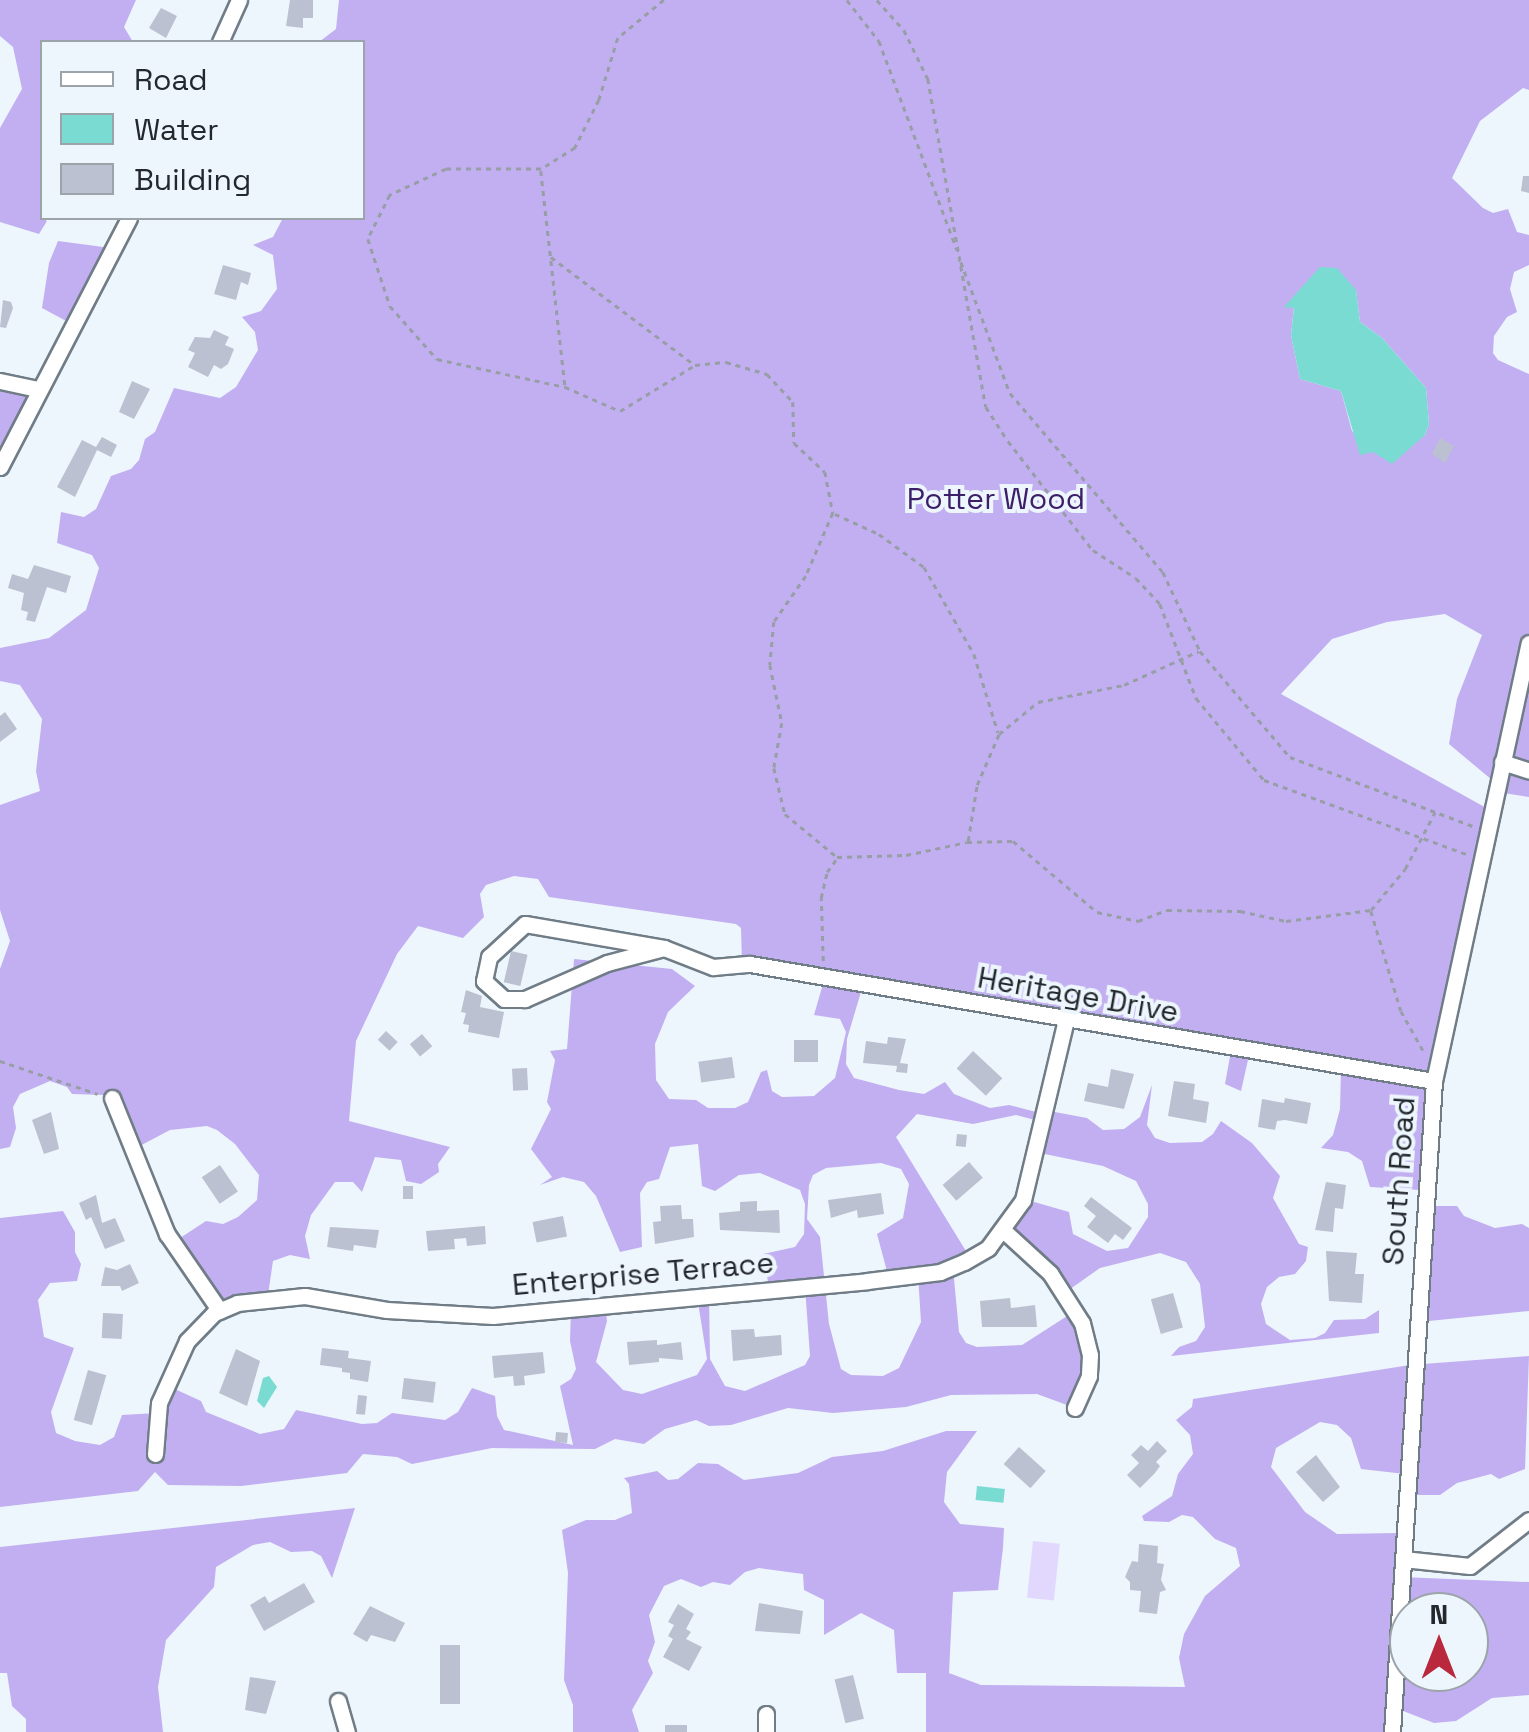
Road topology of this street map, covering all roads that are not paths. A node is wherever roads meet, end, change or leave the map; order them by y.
1 (239, 0) edge
2 (221, 40) edge
3 (128, 220) edge
4 (0, 380) edge
5 (38, 389) junction
6 (0, 466) edge
7 (1529, 643) edge
8 (1502, 762) junction
9 (1529, 771) edge
10 (664, 948) junction
11 (1066, 1020) junction
12 (1434, 1081) junction
13 (112, 1098) road end
14 (1003, 1230) junction
15 (220, 1311) junction
16 (1075, 1408) dead end
17 (155, 1454) dead end
18 (1529, 1520) edge
19 (1403, 1559) junction
20 (338, 1701) dead end
21 (766, 1714) dead end
22 (347, 1732) edge
23 (766, 1732) edge
24 (1392, 1732) edge

1 - 2 street
3 - 5 street
4 - 5 street
5 - 6 street
7 - 8 street, South Road
8 - 9 street
8 - 12 street, South Road
10 - 10 street
10 - 11 street, Heritage Drive
11 - 12 street, Heritage Drive
11 - 14 street, Enterprise Terrace
12 - 19 street, South Road
13 - 15 street
14 - 15 street, Enterprise Terrace
14 - 16 street
15 - 17 street, Enterprise Terrace
18 - 19 street
19 - 24 street, South Road
20 - 22 street
21 - 23 street

